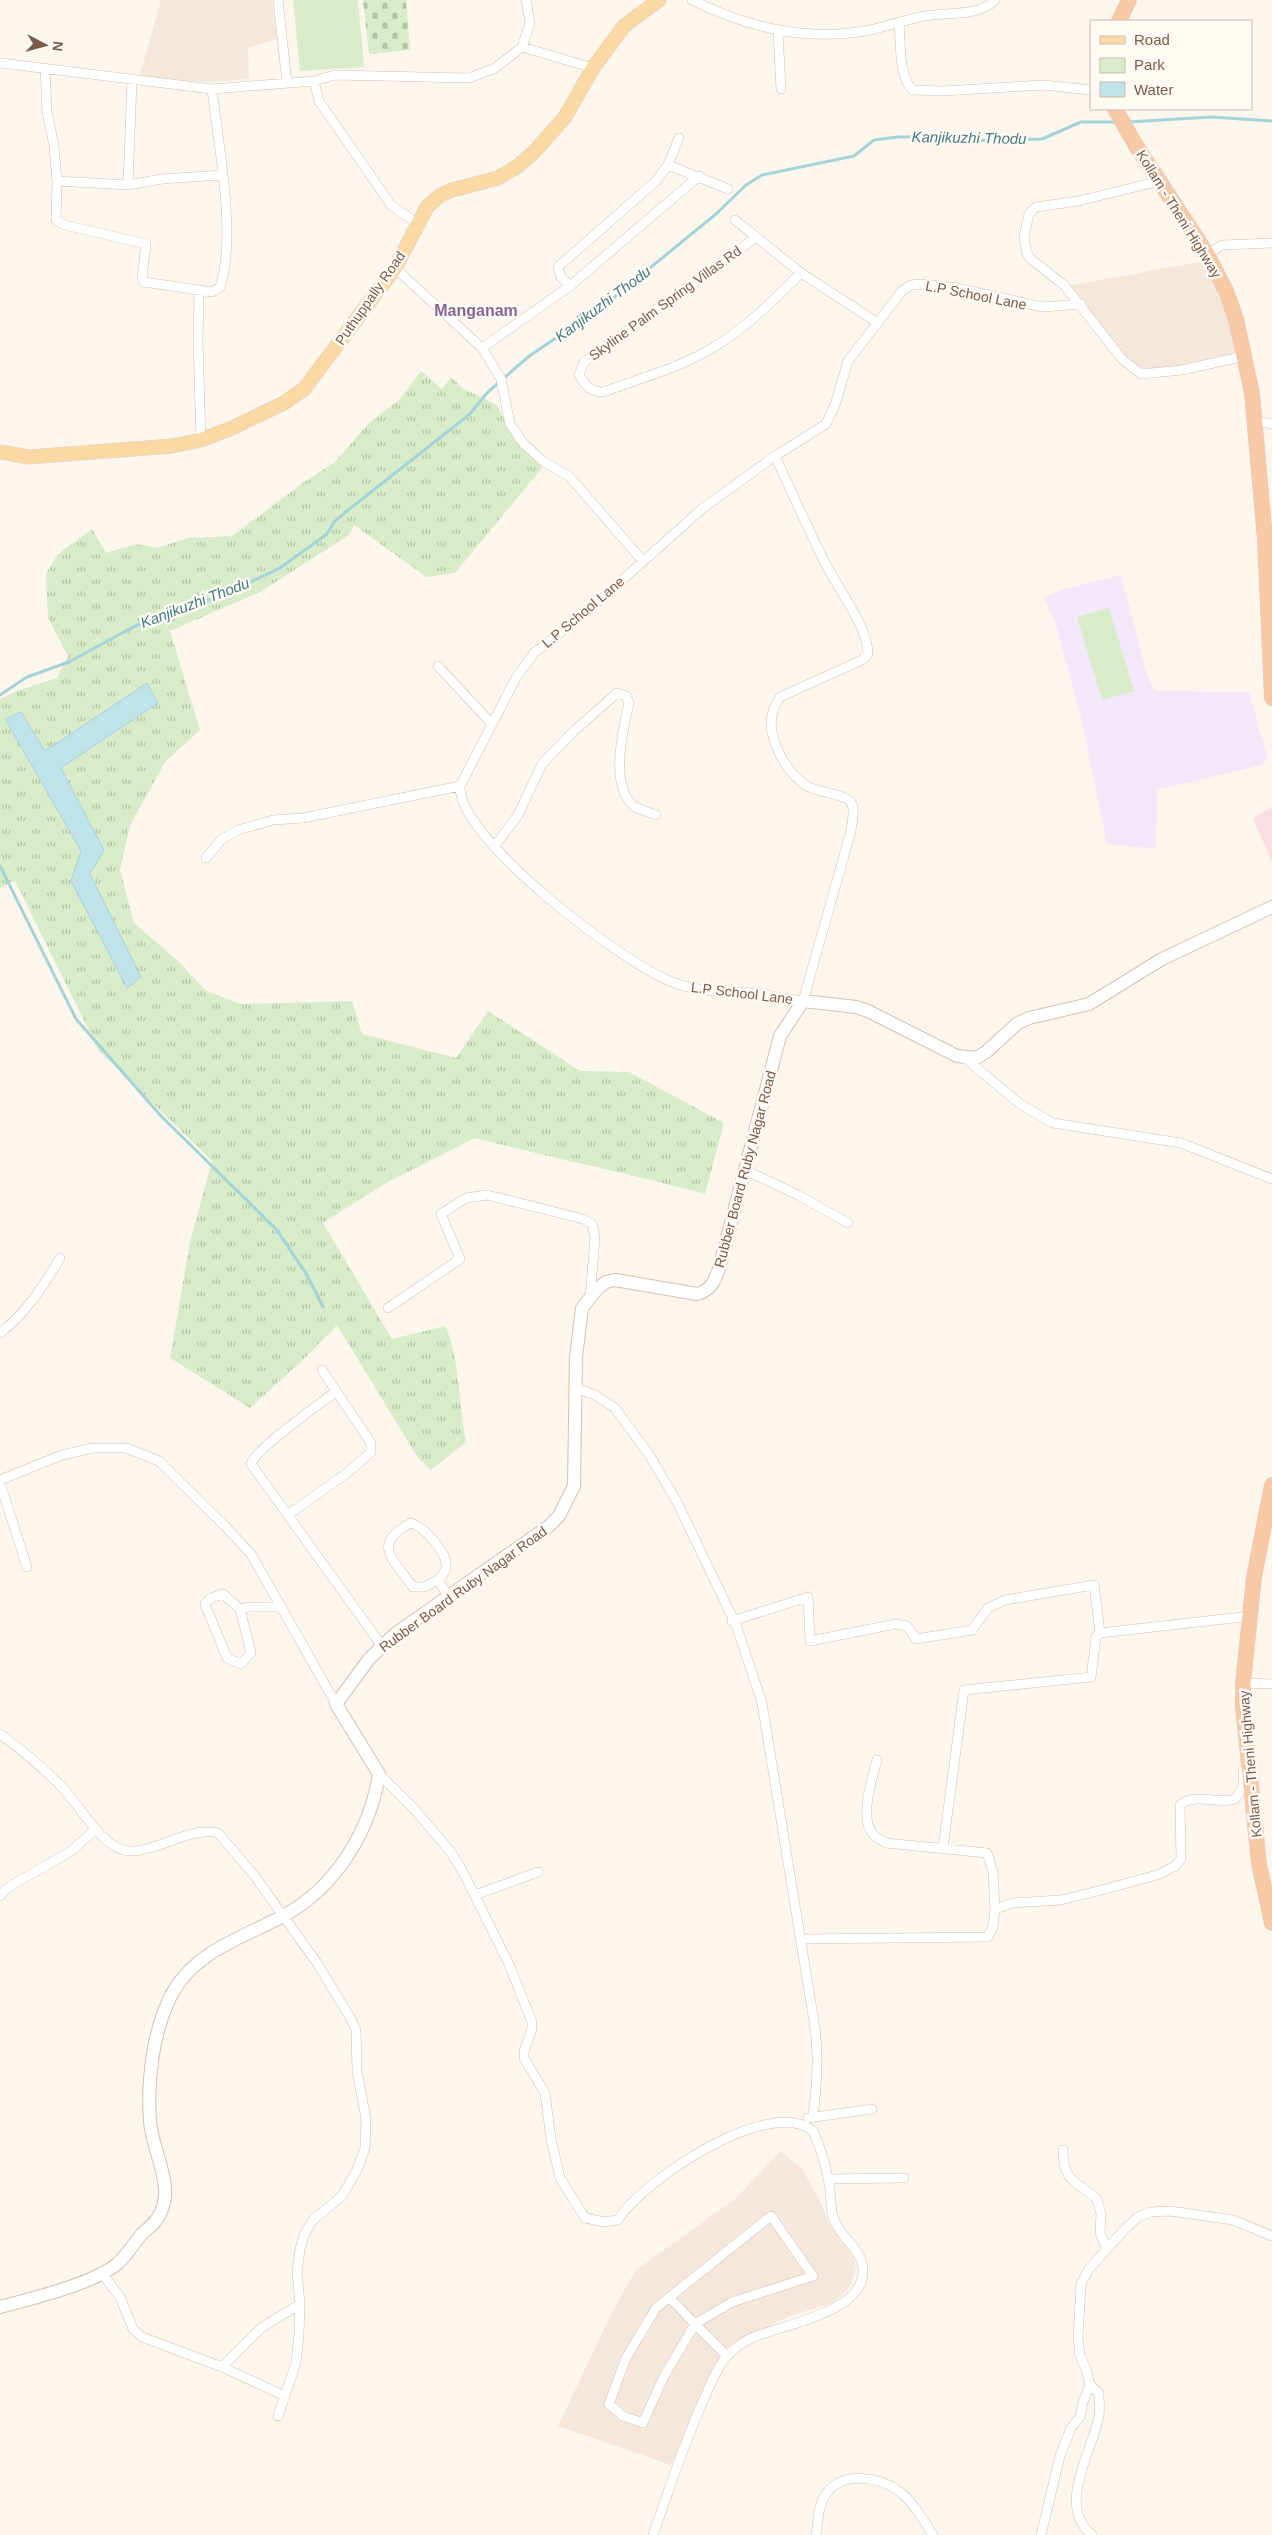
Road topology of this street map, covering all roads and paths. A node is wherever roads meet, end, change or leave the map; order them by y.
1 (278, 0) edge
2 (526, 0) edge
3 (659, 0) edge
4 (692, 0) edge
5 (995, 0) edge
6 (1130, 0) edge
7 (1120, 20) edge
8 (899, 23) junction
9 (778, 32) junction
10 (522, 47) junction
11 (0, 63) edge
12 (593, 68) junction
13 (45, 69) junction
14 (132, 80) junction
15 (314, 81) junction
16 (288, 83) junction
17 (212, 89) junction
18 (780, 89) dead end
19 (1090, 90) edge
20 (1117, 113) edge
21 (679, 138) dead end
22 (668, 165) junction
23 (222, 175) junction
24 (700, 176) junction
25 (57, 181) junction
26 (1160, 181) junction
27 (128, 185) junction
28 (728, 189) dead end
29 (735, 220) dead end
30 (418, 224) junction
31 (755, 238) junction
32 (1272, 243) edge
33 (1207, 254) junction
34 (395, 268) junction
35 (801, 273) junction
36 (570, 286) junction
37 (199, 291) junction
38 (1081, 304) junction
39 (878, 323) junction
40 (482, 348) junction
41 (1245, 356) junction
42 (1255, 421) junction
43 (1272, 424) edge
44 (201, 440) junction
45 (0, 452) edge
46 (775, 456) junction
47 (642, 560) junction
48 (438, 666) dead end
49 (1272, 698) edge
50 (491, 723) junction
51 (460, 786) junction
52 (656, 815) dead end
53 (495, 846) junction
54 (206, 858) dead end
55 (1272, 907) edge
56 (803, 1001) junction
57 (965, 1058) junction
58 (745, 1170) junction
59 (1272, 1179) edge
60 (848, 1223) dead end
61 (60, 1258) dead end
62 (590, 1298) junction
63 (388, 1308) dead end
64 (0, 1333) edge
65 (322, 1370) dead end
66 (576, 1388) junction
67 (335, 1392) junction
68 (0, 1482) edge
69 (1272, 1485) edge
70 (289, 1514) junction
71 (27, 1567) dead end
72 (438, 1580) junction
73 (448, 1596) junction
74 (282, 1607) junction
75 (240, 1609) junction
76 (1251, 1616) junction
77 (732, 1621) junction
78 (1100, 1632) junction
79 (382, 1646) junction
80 (1244, 1682) junction
81 (1272, 1684) edge
82 (336, 1704) junction
83 (0, 1734) edge
84 (1246, 1744) junction
85 (877, 1760) dead end
86 (379, 1774) junction
87 (96, 1829) junction
88 (943, 1848) junction
89 (538, 1872) dead end
90 (475, 1895) junction
91 (0, 1896) edge
92 (996, 1909) junction
93 (283, 1916) junction
94 (1272, 1923) edge
95 (800, 1939) junction
96 (872, 2109) dead end
97 (813, 2116) junction
98 (799, 2122) junction
99 (1063, 2150) dead end
100 (904, 2178) dead end
101 (828, 2179) junction
102 (1272, 2236) edge
103 (1107, 2249) junction
104 (101, 2272) junction
105 (669, 2297) junction
106 (300, 2304) junction
107 (0, 2307) edge
108 (695, 2324) junction
109 (727, 2356) junction
110 (222, 2367) junction
111 (1090, 2385) junction
112 (285, 2396) junction
113 (278, 2416) dead end
114 (653, 2535) edge
115 (816, 2535) edge
116 (933, 2535) edge
117 (1041, 2535) edge
118 (1092, 2535) edge

1 - 16 street
2 - 10 street
3 - 12 main road, Puthuppally Road
4 - 9 street
5 - 8 street
6 - 7 highway
8 - 9 street
8 - 19 street
9 - 18 street
10 - 12 street
10 - 15 street
11 - 13 street
12 - 30 main road, Puthuppally Road
13 - 14 street
13 - 25 street
14 - 17 street
14 - 27 street
15 - 16 street
15 - 30 street
16 - 17 street
17 - 23 street
20 - 26 highway, Kollam - Theni Highway
21 - 22 street
22 - 24 street
22 - 36 street
23 - 27 street
23 - 37 street
24 - 28 street
24 - 36 street
25 - 27 street
25 - 37 street
26 - 33 highway, Kollam - Theni Highway
26 - 38 street
29 - 31 street
30 - 34 main road, Puthuppally Road
31 - 35 street
31 - 35 street, Skyline Palm Spring Villas Rd
32 - 33 street
33 - 41 highway, Kollam - Theni Highway
34 - 40 street
34 - 44 main road, Puthuppally Road
35 - 39 street
36 - 40 street
37 - 44 street
38 - 39 street, L.P School Lane
38 - 41 street
39 - 46 street, L.P School Lane
40 - 47 street
41 - 42 highway, Kollam - Theni Highway
42 - 43 street
42 - 49 highway, Kollam - Theni Highway
44 - 45 main road, Puthuppally Road
46 - 47 street, L.P School Lane
46 - 56 street
47 - 50 street, L.P School Lane
48 - 50 street
50 - 51 street, L.P School Lane
51 - 53 street, L.P School Lane
51 - 54 street
52 - 53 street
53 - 56 street, L.P School Lane
55 - 57 main road
56 - 57 main road
56 - 58 main road, Rubber Board Ruby Nagar Road
57 - 59 street
58 - 60 street
58 - 62 main road, Rubber Board Ruby Nagar Road
61 - 64 street
62 - 63 street
62 - 66 main road, Rubber Board Ruby Nagar Road
65 - 67 street
66 - 73 main road, Rubber Board Ruby Nagar Road
66 - 77 street
67 - 70 street
67 - 70 street
68 - 71 street
68 - 74 street
69 - 76 highway, Kollam - Theni Highway
70 - 79 street
72 - 72 street
72 - 73 street
73 - 79 main road, Rubber Board Ruby Nagar Road
74 - 75 street
74 - 82 street
75 - 75 street
76 - 78 street
76 - 80 highway, Kollam - Theni Highway
77 - 78 street
77 - 95 street
78 - 88 street
79 - 82 main road, Rubber Board Ruby Nagar Road
80 - 81 street
80 - 84 highway, Kollam - Theni Highway
82 - 86 main road
83 - 87 street
84 - 92 street
84 - 94 highway, Kollam - Theni Highway
85 - 88 street
86 - 90 street
86 - 93 main road
87 - 91 street
87 - 93 street
88 - 92 street
89 - 90 street
90 - 98 street
92 - 95 street
93 - 104 main road
93 - 106 street
95 - 97 street
96 - 97 street
97 - 98 street
98 - 101 street
99 - 103 street
100 - 101 street
101 - 109 street
102 - 103 street
103 - 111 street
104 - 107 main road
104 - 110 street
105 - 108 street
105 - 108 street
105 - 108 street
106 - 110 street
106 - 112 street
108 - 109 street
109 - 114 street
110 - 112 street
111 - 117 street
111 - 118 street
112 - 113 street
115 - 116 street

